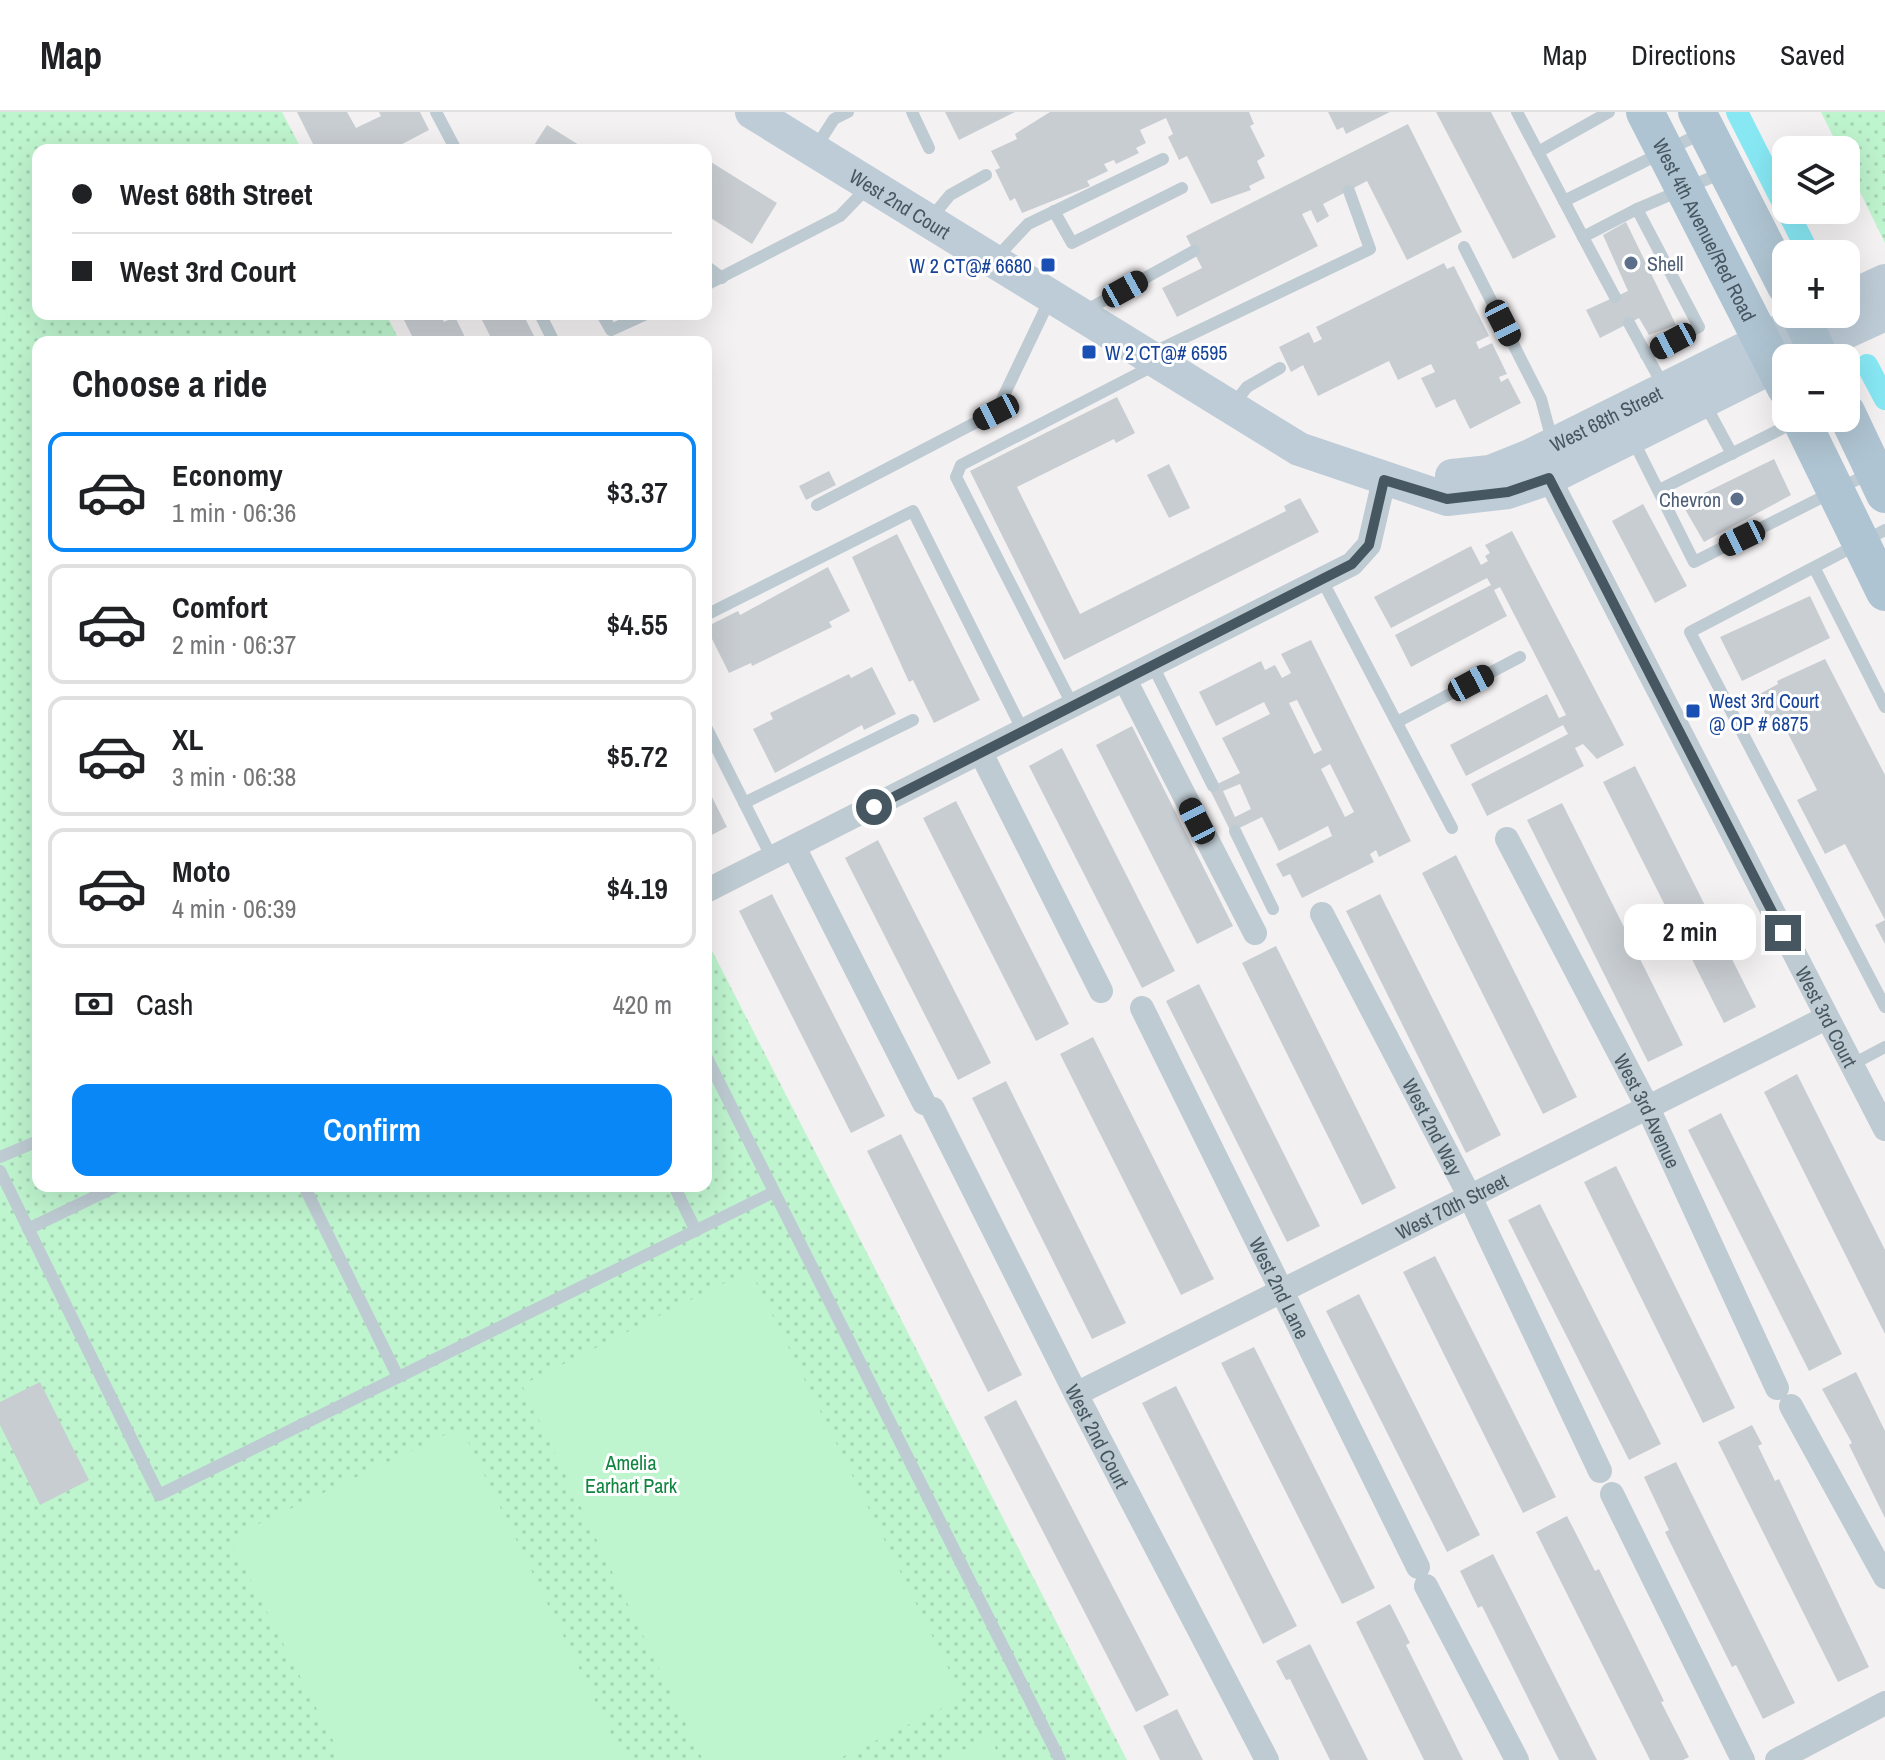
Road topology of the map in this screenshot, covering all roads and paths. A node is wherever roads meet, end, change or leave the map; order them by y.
1 (436, 112) edge
2 (752, 112) edge
3 (848, 112) edge
4 (912, 112) edge
5 (1517, 112) edge
6 (1609, 112) edge
7 (1645, 112) edge
8 (1701, 121) edge
9 (453, 144) edge
10 (929, 148) dead end
11 (814, 149) junction
12 (1538, 152) junction
13 (1665, 152) junction
14 (1163, 159) dead end
15 (1727, 171) junction
16 (986, 175) dead end
17 (870, 184) junction
18 (1182, 188) dead end
19 (1685, 188) junction
20 (1349, 191) dead end
21 (1564, 201) junction
22 (1637, 209) junction
23 (1054, 211) junction
24 (929, 220) junction
25 (1583, 237) junction
26 (1464, 247) dead end
27 (1194, 251) dead end
28 (1772, 259) edge
29 (994, 261) junction
30 (712, 270) edge
31 (722, 278) junction
32 (1885, 281) edge
33 (712, 282) edge
34 (1860, 293) edge
35 (1051, 296) junction
36 (1615, 297) dead end
37 (1080, 314) junction
38 (1885, 314) edge
39 (605, 320) edge
40 (633, 320) edge
41 (1629, 323) dead end
42 (1784, 344) edge
43 (1831, 344) edge
44 (1646, 355) junction
45 (1153, 359) junction
46 (1280, 368) dead end
47 (1772, 368) edge
48 (1772, 373) edge
49 (1665, 388) junction
50 (1772, 397) edge
51 (1703, 401) junction
52 (1231, 407) junction
53 (1817, 432) edge
54 (1857, 432) edge
55 (1631, 436) junction
56 (1552, 443) junction
57 (1732, 454) junction
58 (1881, 476) edge
59 (1549, 478) junction
60 (1384, 480) junction
61 (1659, 490) junction
62 (1835, 492) junction
63 (817, 505) dead end
64 (1873, 537) edge
65 (1815, 569) junction
66 (1322, 580) junction
67 (1885, 592) edge
68 (712, 612) edge
69 (1520, 657) dead end
70 (1153, 666) junction
71 (1125, 680) junction
72 (1073, 706) junction
73 (1885, 707) edge
74 (913, 720) dead end
75 (1397, 722) junction
76 (1023, 731) junction
77 (712, 739) edge
78 (981, 753) junction
79 (1213, 786) dead end
80 (744, 803) junction
81 (1452, 828) dead end
82 (1235, 831) dead end
83 (1507, 839) dead end
84 (794, 847) junction
85 (772, 858) junction
86 (712, 888) edge
87 (1273, 909) dead end
88 (1322, 914) dead end
89 (1255, 933) dead end
90 (1101, 991) dead end
91 (1885, 1007) edge
92 (1142, 1008) dead end
93 (1826, 1018) junction
94 (1885, 1047) edge
95 (1851, 1065) junction
96 (712, 1068) edge
97 (1877, 1093) edge
98 (1648, 1108) junction
99 (1885, 1129) edge
100 (32, 1144) edge
101 (0, 1157) edge
102 (0, 1171) edge
103 (105, 1192) edge
104 (307, 1192) edge
105 (677, 1192) edge
106 (774, 1192) junction
107 (1470, 1197) junction
108 (28, 1229) junction
109 (696, 1231) junction
110 (1283, 1290) junction
111 (398, 1377) junction
112 (1076, 1394) junction
113 (1600, 1471) dead end
114 (1612, 1494) dead end
115 (1885, 1577) edge
116 (1885, 1703) edge
117 (1060, 1760) edge
118 (1267, 1760) edge
119 (1517, 1760) edge
120 (1743, 1760) edge
121 (1777, 1760) edge

1 - 9 lane
2 - 11 main road, West 2nd Court
3 - 11 lane
4 - 10 lane
5 - 12 lane
6 - 12 lane
7 - 13 main road, West 4th Avenue/Red Road
8 - 13 lane
8 - 15 main road
11 - 17 main road, West 2nd Court
12 - 21 lane
13 - 19 main road, West 4th Avenue/Red Road
13 - 21 lane
14 - 23 lane
15 - 19 lane
15 - 28 main road
16 - 24 lane
17 - 24 main road, West 2nd Court
17 - 31 lane
18 - 23 lane
19 - 22 lane
19 - 42 main road, West 4th Avenue/Red Road
20 - 45 lane
21 - 25 lane
22 - 25 lane
22 - 44 lane
23 - 29 lane
24 - 29 main road, West 2nd Court
25 - 36 lane
26 - 56 lane
27 - 37 lane
29 - 35 main road, West 2nd Court
30 - 31 lane
31 - 33 lane
32 - 34 main road
35 - 37 main road, West 2nd Court
35 - 63 lane
37 - 45 main road, West 2nd Court
38 - 43 main road, West 68th Street
39 - 40 lane
41 - 44 lane
44 - 49 lane
45 - 52 main road, West 2nd Court
45 - 72 lane
46 - 52 lane
47 - 49 main road, West 68th Street
48 - 51 main road, West 68th Street
49 - 56 main road, West 68th Street
50 - 57 lane
51 - 55 main road, West 68th Street
51 - 57 lane
52 - 60 main road, West 2nd Court
53 - 62 main road, West 4th Avenue/Red Road
54 - 58 main road
55 - 59 main road, West 68th Street
55 - 61 lane
56 - 60 main road, West 68th Street
57 - 61 lane
58 - 62 lane
59 - 60 main road, West 68th Street
59 - 93 street, West 3rd Court
60 - 66 street
61 - 62 lane
62 - 64 main road, West 4th Avenue/Red Road
64 - 65 lane
64 - 67 main road, West 4th Avenue/Red Road
65 - 73 lane
65 - 91 lane
66 - 70 street
66 - 75 lane
68 - 76 lane
69 - 75 lane
70 - 71 street
70 - 79 lane
71 - 72 street
71 - 89 street
72 - 76 street
74 - 80 lane
75 - 81 lane
76 - 78 street
77 - 80 lane
78 - 84 street
78 - 90 street
80 - 85 lane
82 - 87 lane
83 - 98 street, West 3rd Avenue
84 - 85 street
84 - 112 street, West 2nd Court
85 - 86 street
88 - 107 street, West 2nd Way
92 - 110 street, West 2nd Lane
93 - 95 street, West 3rd Court
93 - 98 street, West 70th Street
94 - 95 lane
95 - 97 street, West 3rd Court
96 - 106 lane
97 - 99 street, West 3rd Court
98 - 107 street, West 70th Street
98 - 115 street, West 3rd Avenue
100 - 101 lane
102 - 108 lane
103 - 108 lane
104 - 111 lane
105 - 109 lane
106 - 109 lane
106 - 117 lane
107 - 110 street, West 70th Street
107 - 113 street, West 2nd Way
108 - 111 lane
109 - 111 lane
110 - 112 street, West 70th Street
110 - 119 street, West 2nd Lane
112 - 118 street, West 2nd Court
114 - 120 street
116 - 121 street

